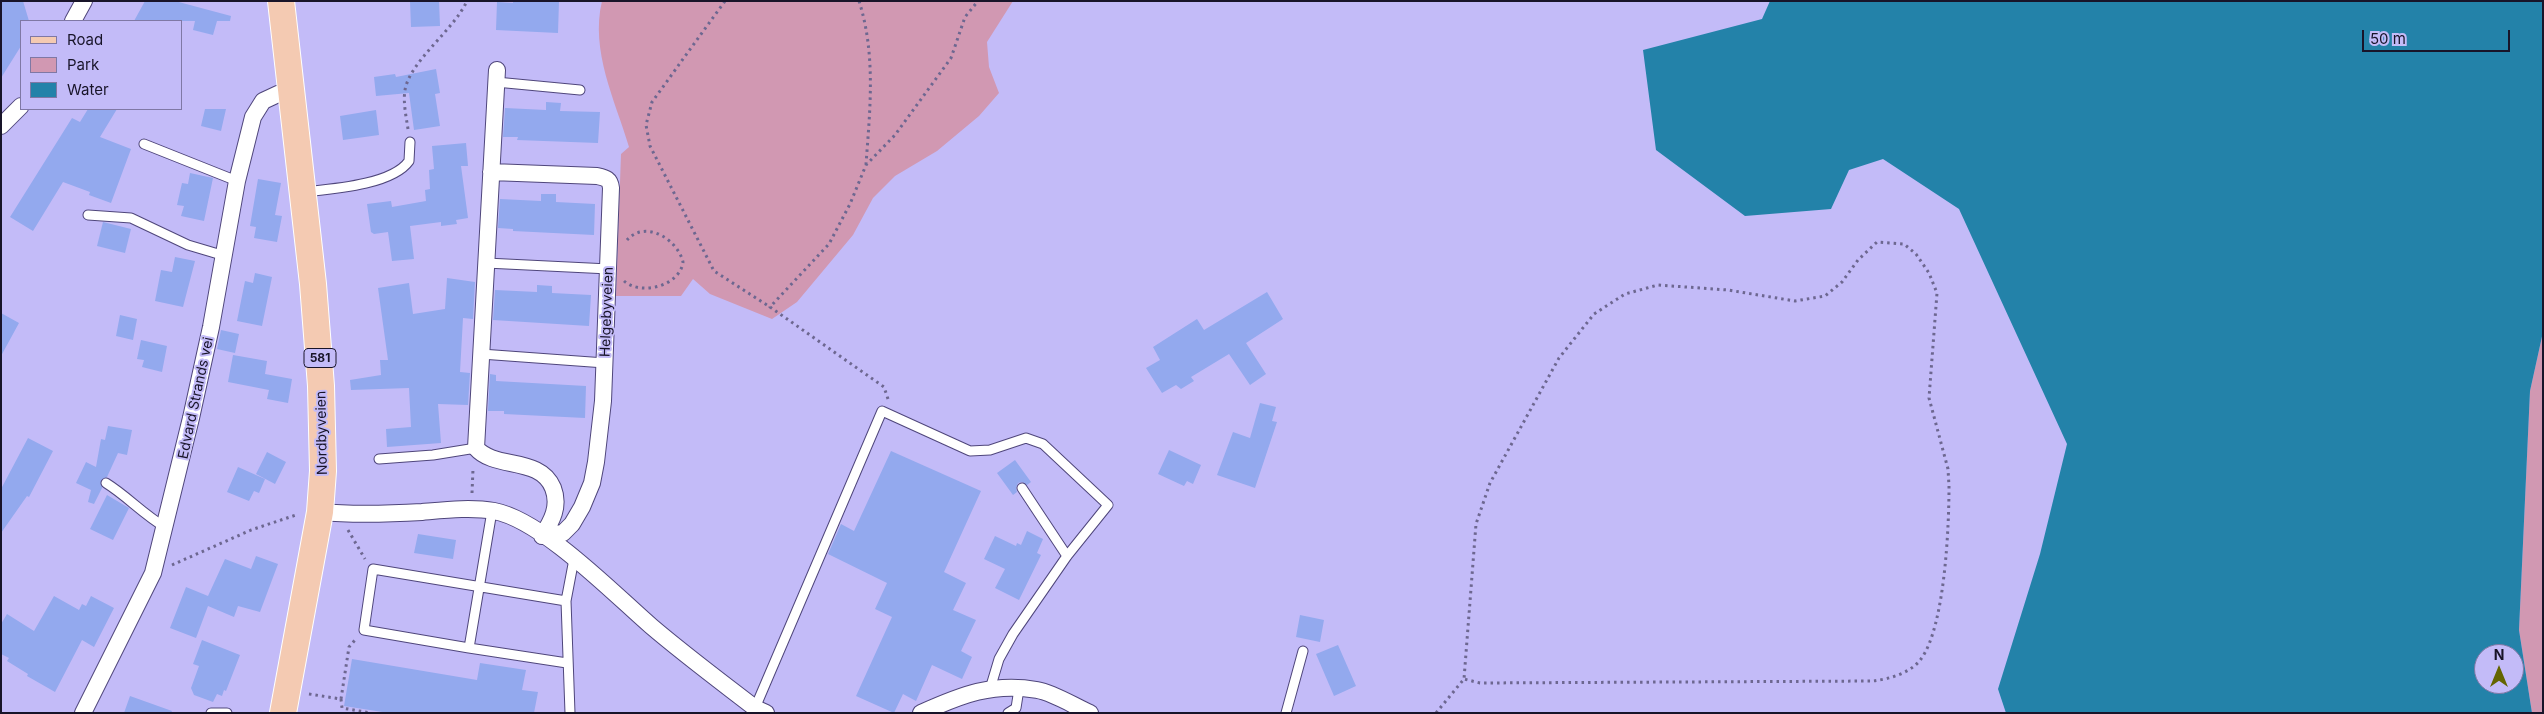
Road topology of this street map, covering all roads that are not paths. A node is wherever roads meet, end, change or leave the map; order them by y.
1 (84, 1) edge
2 (281, 1) edge
3 (74, 20) edge
4 (496, 76) joint
5 (580, 90) dead end
6 (292, 92) junction
7 (20, 107) edge
8 (1, 126) edge
9 (410, 142) road end
10 (144, 144) dead end
11 (491, 172) junction
12 (238, 181) junction
13 (304, 192) junction
14 (88, 215) dead end
15 (224, 256) junction
16 (613, 261) junction
17 (486, 263) junction
18 (481, 354) junction
19 (605, 362) junction
20 (476, 448) junction
21 (380, 459) dead end
22 (106, 482) dead end
23 (1022, 488) dead end
24 (492, 510) junction
25 (326, 512) junction
26 (166, 527) junction
27 (542, 536) junction
28 (1066, 556) junction
29 (574, 558) junction
30 (479, 586) junction
31 (566, 601) junction
32 (469, 648) junction
33 (1303, 651) dead end
34 (567, 663) junction
35 (990, 689) junction
36 (1019, 689) junction
37 (760, 710) edge
38 (83, 713) edge
39 (211, 713) edge
40 (227, 713) edge
41 (283, 713) edge
42 (570, 713) edge
43 (921, 713) edge
44 (1008, 713) edge
45 (1090, 713) edge
46 (1286, 713) edge

1 - 3 street
2 - 6 main road, Nordbyveien / 581
4 - 5 lane
4 - 11 street
6 - 12 street, Edvard Strands vei
6 - 13 main road, Nordbyveien / 581
7 - 8 street
9 - 13 lane
10 - 12 lane
11 - 16 street, Helgebyveien
11 - 17 street
12 - 15 street, Edvard Strands vei
13 - 25 main road, Nordbyveien / 581
14 - 15 lane
15 - 26 street, Edvard Strands vei
16 - 17 lane
16 - 19 street, Helgebyveien
17 - 18 street
18 - 19 lane
18 - 20 street
19 - 27 street, Helgebyveien
20 - 21 lane
20 - 27 street
22 - 26 lane
23 - 28 lane
24 - 25 street
24 - 27 street
24 - 30 lane
25 - 41 main road, Nordbyveien / 581
26 - 38 street, Edvard Strands vei
27 - 29 street
28 - 35 lane
28 - 37 lane
29 - 31 lane
29 - 37 street
30 - 31 lane
30 - 32 lane
30 - 32 lane
31 - 34 lane
32 - 34 lane
33 - 46 lane
34 - 42 lane
35 - 36 street
35 - 43 street
36 - 44 lane
36 - 45 street
39 - 40 lane

